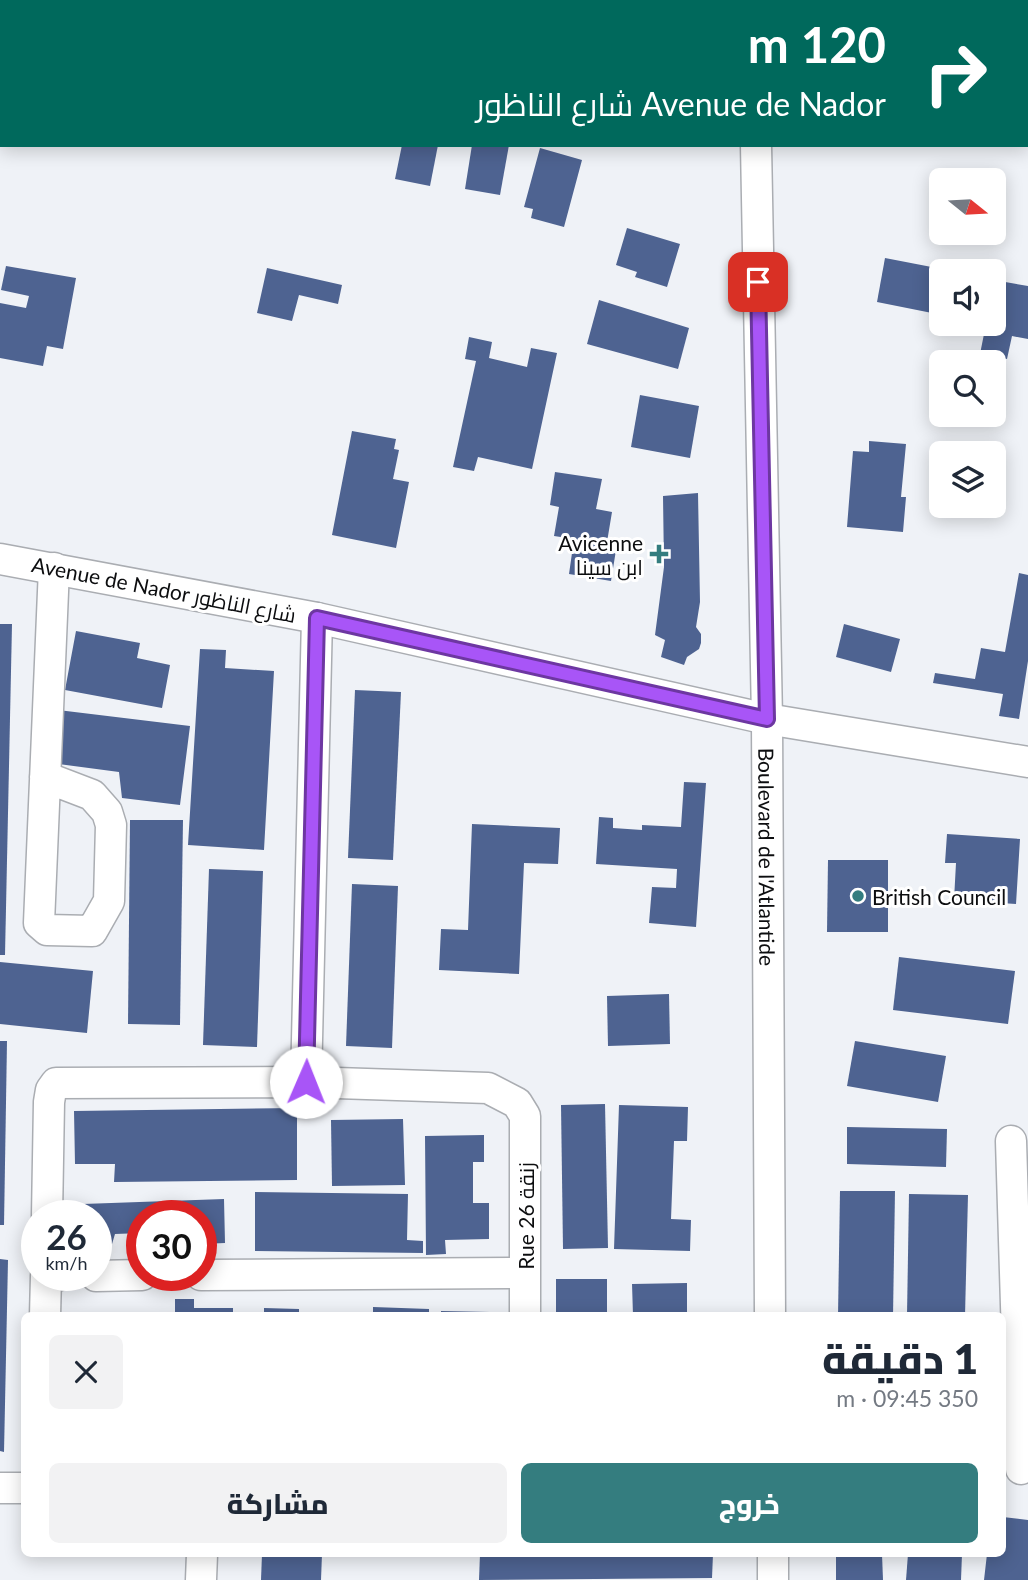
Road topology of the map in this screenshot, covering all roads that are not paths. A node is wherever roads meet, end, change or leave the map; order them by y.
1 (756, 147) edge
2 (0, 559) edge
3 (54, 568) junction
4 (317, 618) junction
5 (767, 719) junction
6 (1028, 762) edge
7 (45, 776) junction
8 (306, 1082) junction
9 (1011, 1141) dead end
10 (47, 1200) edge
11 (524, 1273) junction
12 (217, 1275) edge
13 (46, 1291) edge
14 (45, 1312) edge
15 (525, 1312) edge
16 (771, 1312) edge
17 (1017, 1469) edge
18 (0, 1488) edge
19 (21, 1488) edge
20 (202, 1557) edge
21 (773, 1557) edge
22 (201, 1580) edge
23 (773, 1580) edge

1 - 5 street, Boulevard de l'Atlantide
2 - 3 street, Avenue de Nador شارع الناظور
3 - 4 street, Avenue de Nador شارع الناظور
3 - 7 street
4 - 5 street, Avenue de Nador شارع الناظور
4 - 8 street
5 - 6 street, Avenue de Nador شارع الناظور
5 - 16 street, Boulevard de l'Atlantide
7 - 7 street
8 - 10 street
8 - 11 street, Rue 26 زنقة
9 - 17 street
11 - 12 street
11 - 15 street, Rue 26 زنقة
13 - 14 street
18 - 19 street
20 - 22 street
21 - 23 street

